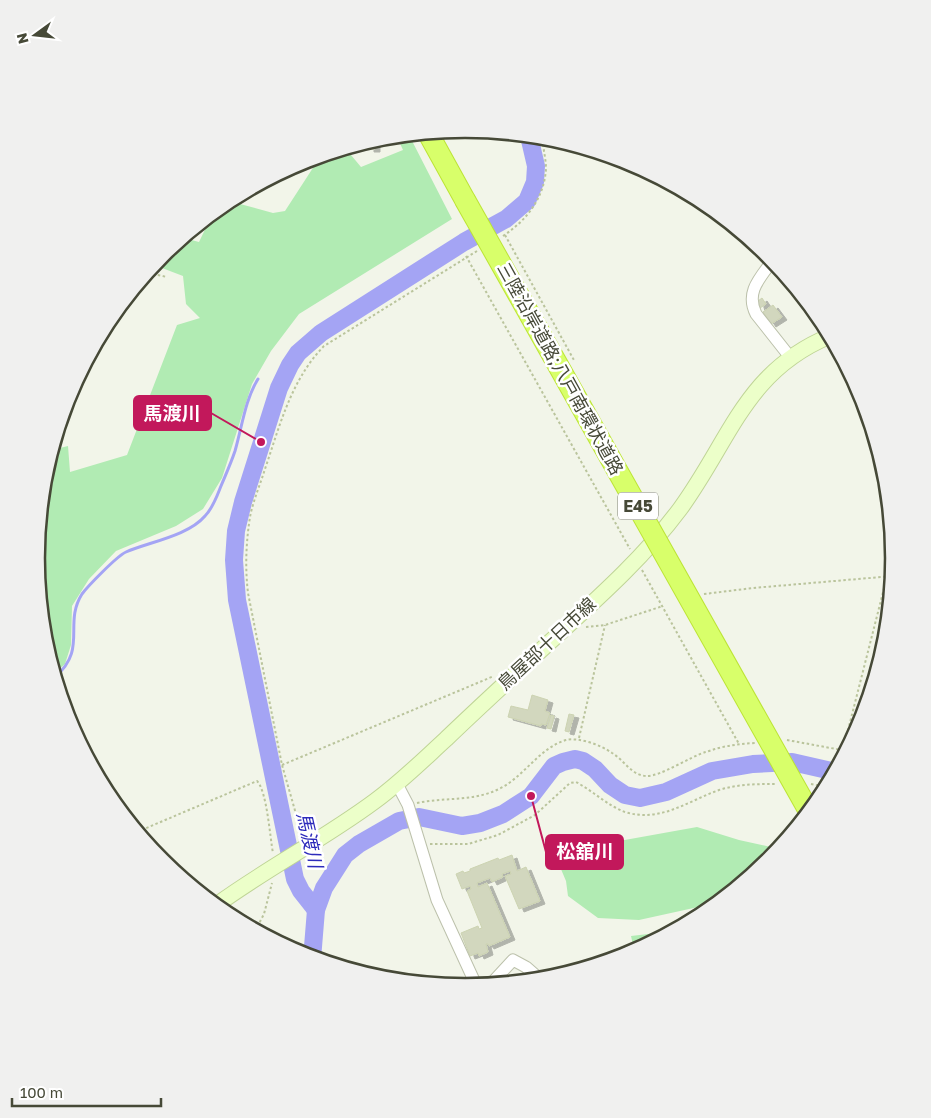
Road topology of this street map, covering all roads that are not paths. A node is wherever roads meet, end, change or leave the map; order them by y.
1 (432, 140) edge
2 (768, 267) edge
3 (824, 339) edge
4 (790, 358) junction
5 (397, 784) junction
6 (806, 806) edge
7 (222, 902) edge
8 (534, 974) edge
9 (473, 979) edge
10 (496, 979) edge

1 - 6 highway, 三陸沿岸道路;八戸南環状道路 / E45, bridge
2 - 4 street
3 - 4 main road, 鳥屋部十日市線
4 - 5 main road, 鳥屋部十日市線
5 - 7 main road, 鳥屋部十日市線
5 - 9 street
8 - 10 street

